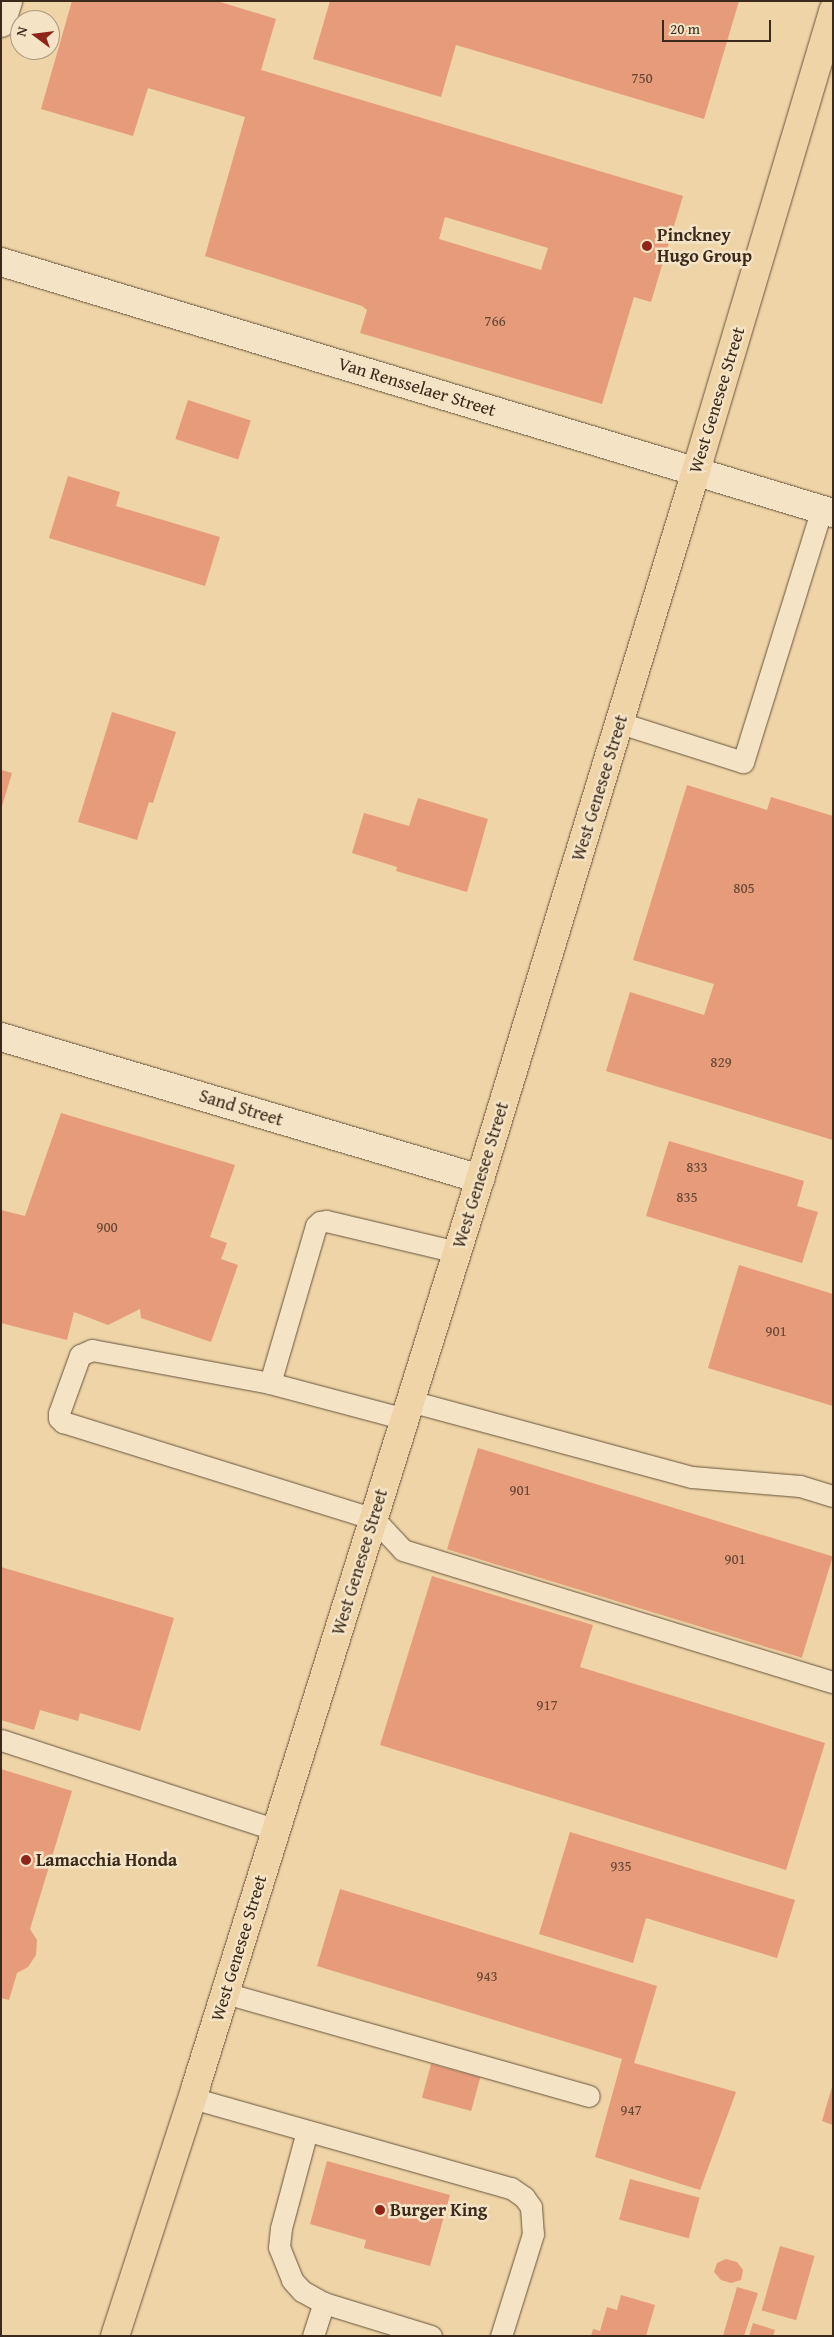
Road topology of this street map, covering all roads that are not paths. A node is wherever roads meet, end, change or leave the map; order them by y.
1 (833, 10) edge
2 (1, 262) edge
3 (696, 471) junction
4 (827, 511) edge
5 (620, 723) junction
6 (1, 1037) edge
7 (480, 1179) junction
8 (457, 1252) junction
9 (270, 1383) junction
10 (408, 1410) junction
11 (833, 1496) edge
12 (374, 1519) junction
13 (833, 1682) edge
14 (1, 1740) edge
15 (276, 1830) junction
16 (225, 1993) junction
17 (589, 2096) dead end
18 (192, 2098) junction
19 (307, 2131) junction
20 (324, 2303) junction
21 (115, 2336) edge
22 (313, 2336) edge
23 (431, 2336) edge
24 (501, 2336) edge

1 - 3 main road, West Genesee Street
2 - 3 street, Van Rensselaer Street
3 - 4 street, Van Rensselaer Street
3 - 5 main road, West Genesee Street
4 - 5 lane
5 - 7 main road, West Genesee Street
6 - 7 street, Sand Street
7 - 8 main road, West Genesee Street
8 - 9 lane
8 - 10 main road, West Genesee Street
9 - 10 lane
9 - 12 lane
10 - 11 lane
10 - 12 main road, West Genesee Street
12 - 13 lane
12 - 15 main road, West Genesee Street
14 - 15 lane
15 - 16 main road, West Genesee Street
16 - 17 lane
16 - 18 main road, West Genesee Street
18 - 19 lane
18 - 21 main road, West Genesee Street
19 - 20 lane
19 - 24 lane
20 - 22 lane
20 - 23 lane

